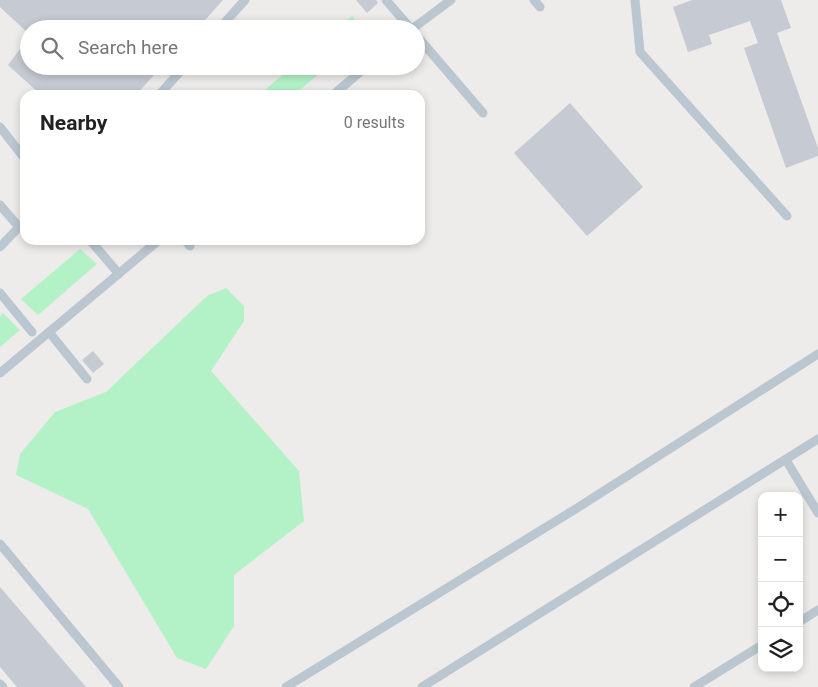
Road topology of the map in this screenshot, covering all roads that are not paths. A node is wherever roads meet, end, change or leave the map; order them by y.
1 (245, 0) edge
2 (386, 0) edge
3 (451, 0) edge
4 (635, 0) edge
5 (227, 20) edge
6 (403, 20) edge
7 (423, 20) edge
8 (425, 45) edge
9 (177, 75) edge
10 (356, 75) edge
11 (163, 90) edge
12 (338, 90) edge
13 (483, 113) dead end
14 (0, 127) edge
15 (20, 153) edge
16 (0, 205) edge
17 (787, 216) dead end
18 (94, 245) edge
19 (153, 245) edge
20 (0, 247) edge
21 (119, 274) junction
22 (0, 293) edge
23 (32, 332) dead end
24 (49, 332) junction
25 (818, 354) edge
26 (0, 373) edge
27 (87, 379) dead end
28 (818, 439) edge
29 (786, 460) junction
30 (818, 513) edge
31 (2, 549) edge
32 (818, 610) edge
33 (803, 619) edge
34 (758, 647) edge
35 (0, 684) edge
36 (3, 687) edge
37 (119, 687) edge
38 (286, 687) edge
39 (422, 687) edge
40 (694, 687) edge

1 - 5 lane
2 - 6 lane
3 - 7 lane
4 - 17 lane
8 - 13 lane
9 - 11 lane
10 - 12 lane
14 - 15 lane
16 - 20 lane
18 - 21 lane
19 - 21 lane
21 - 24 lane
22 - 23 lane
24 - 26 lane
24 - 27 lane
25 - 38 lane
28 - 29 lane
29 - 30 lane
29 - 39 lane
31 - 37 lane
32 - 33 lane
34 - 40 lane
35 - 36 lane

